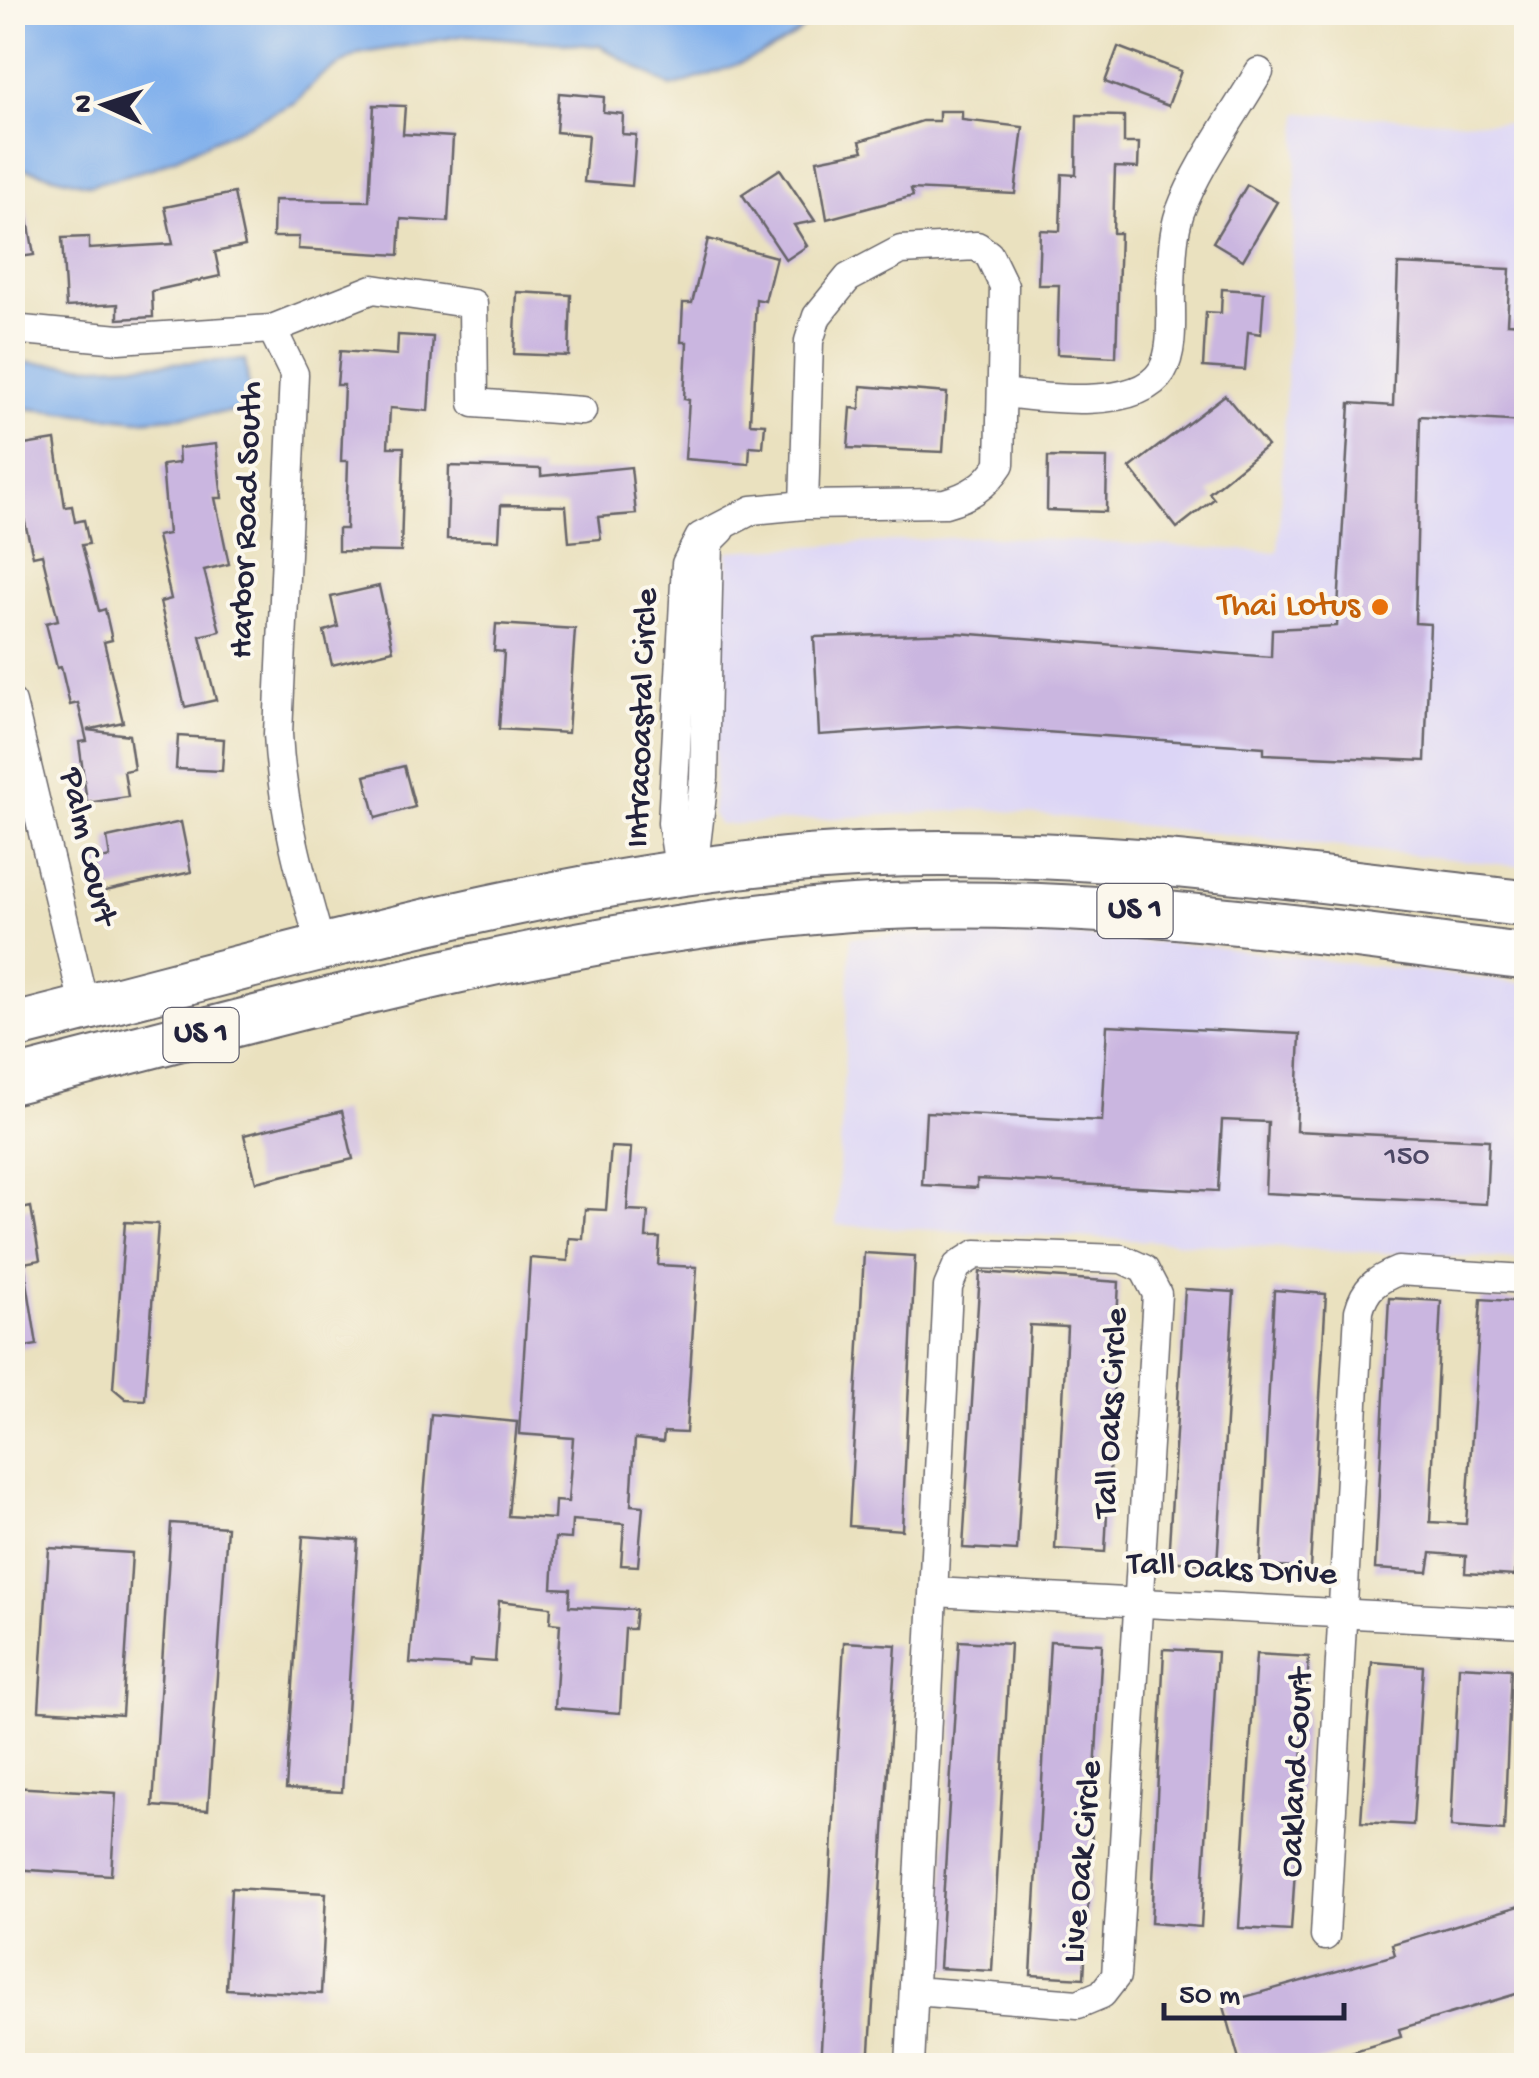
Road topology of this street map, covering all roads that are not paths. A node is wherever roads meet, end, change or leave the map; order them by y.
1 (1259, 72) dead end
2 (12, 328) edge
3 (272, 329) junction
4 (1003, 393) junction
5 (582, 411) dead end
6 (804, 505) junction
7 (12, 703) edge
8 (792, 861) junction
9 (1195, 866) junction
10 (680, 874) junction
11 (1526, 904) edge
12 (1108, 908) junction
13 (741, 920) junction
14 (621, 936) junction
15 (322, 950) junction
16 (1526, 957) edge
17 (167, 988) junction
18 (86, 1009) junction
19 (12, 1027) edge
20 (103, 1058) junction
21 (12, 1081) edge
22 (1526, 1279) edge
23 (934, 1592) junction
24 (1140, 1604) junction
25 (1345, 1614) junction
26 (1526, 1623) edge
27 (1326, 1936) dead end
28 (914, 1991) junction
29 (910, 2066) edge

1 - 4 street
2 - 3 street
3 - 5 street
3 - 15 street, Harbor Road South
4 - 6 street, Intracoastal Circle
4 - 6 street, Intracoastal Circle
6 - 10 street, Intracoastal Circle
7 - 18 street, Palm Court
8 - 9 main road, US 1
8 - 10 main road, US 1
8 - 13 main road
9 - 11 main road, US 1
9 - 12 main road
10 - 14 main road
10 - 15 main road, US 1
12 - 13 main road, US 1
12 - 16 main road, US 1
13 - 14 main road, US 1
14 - 20 main road, US 1
15 - 17 main road, US 1
17 - 18 main road, US 1
17 - 20 main road
18 - 19 main road, US 1
18 - 21 main road
20 - 21 main road, US 1
22 - 25 street, Oakland Court
23 - 24 street, Tall Oaks Drive
23 - 24 street, Tall Oaks Circle
23 - 28 street
24 - 25 street, Tall Oaks Drive
24 - 28 street, Live Oak Circle
25 - 26 street, Tall Oaks Drive
25 - 27 street, Oakland Court
28 - 29 street

